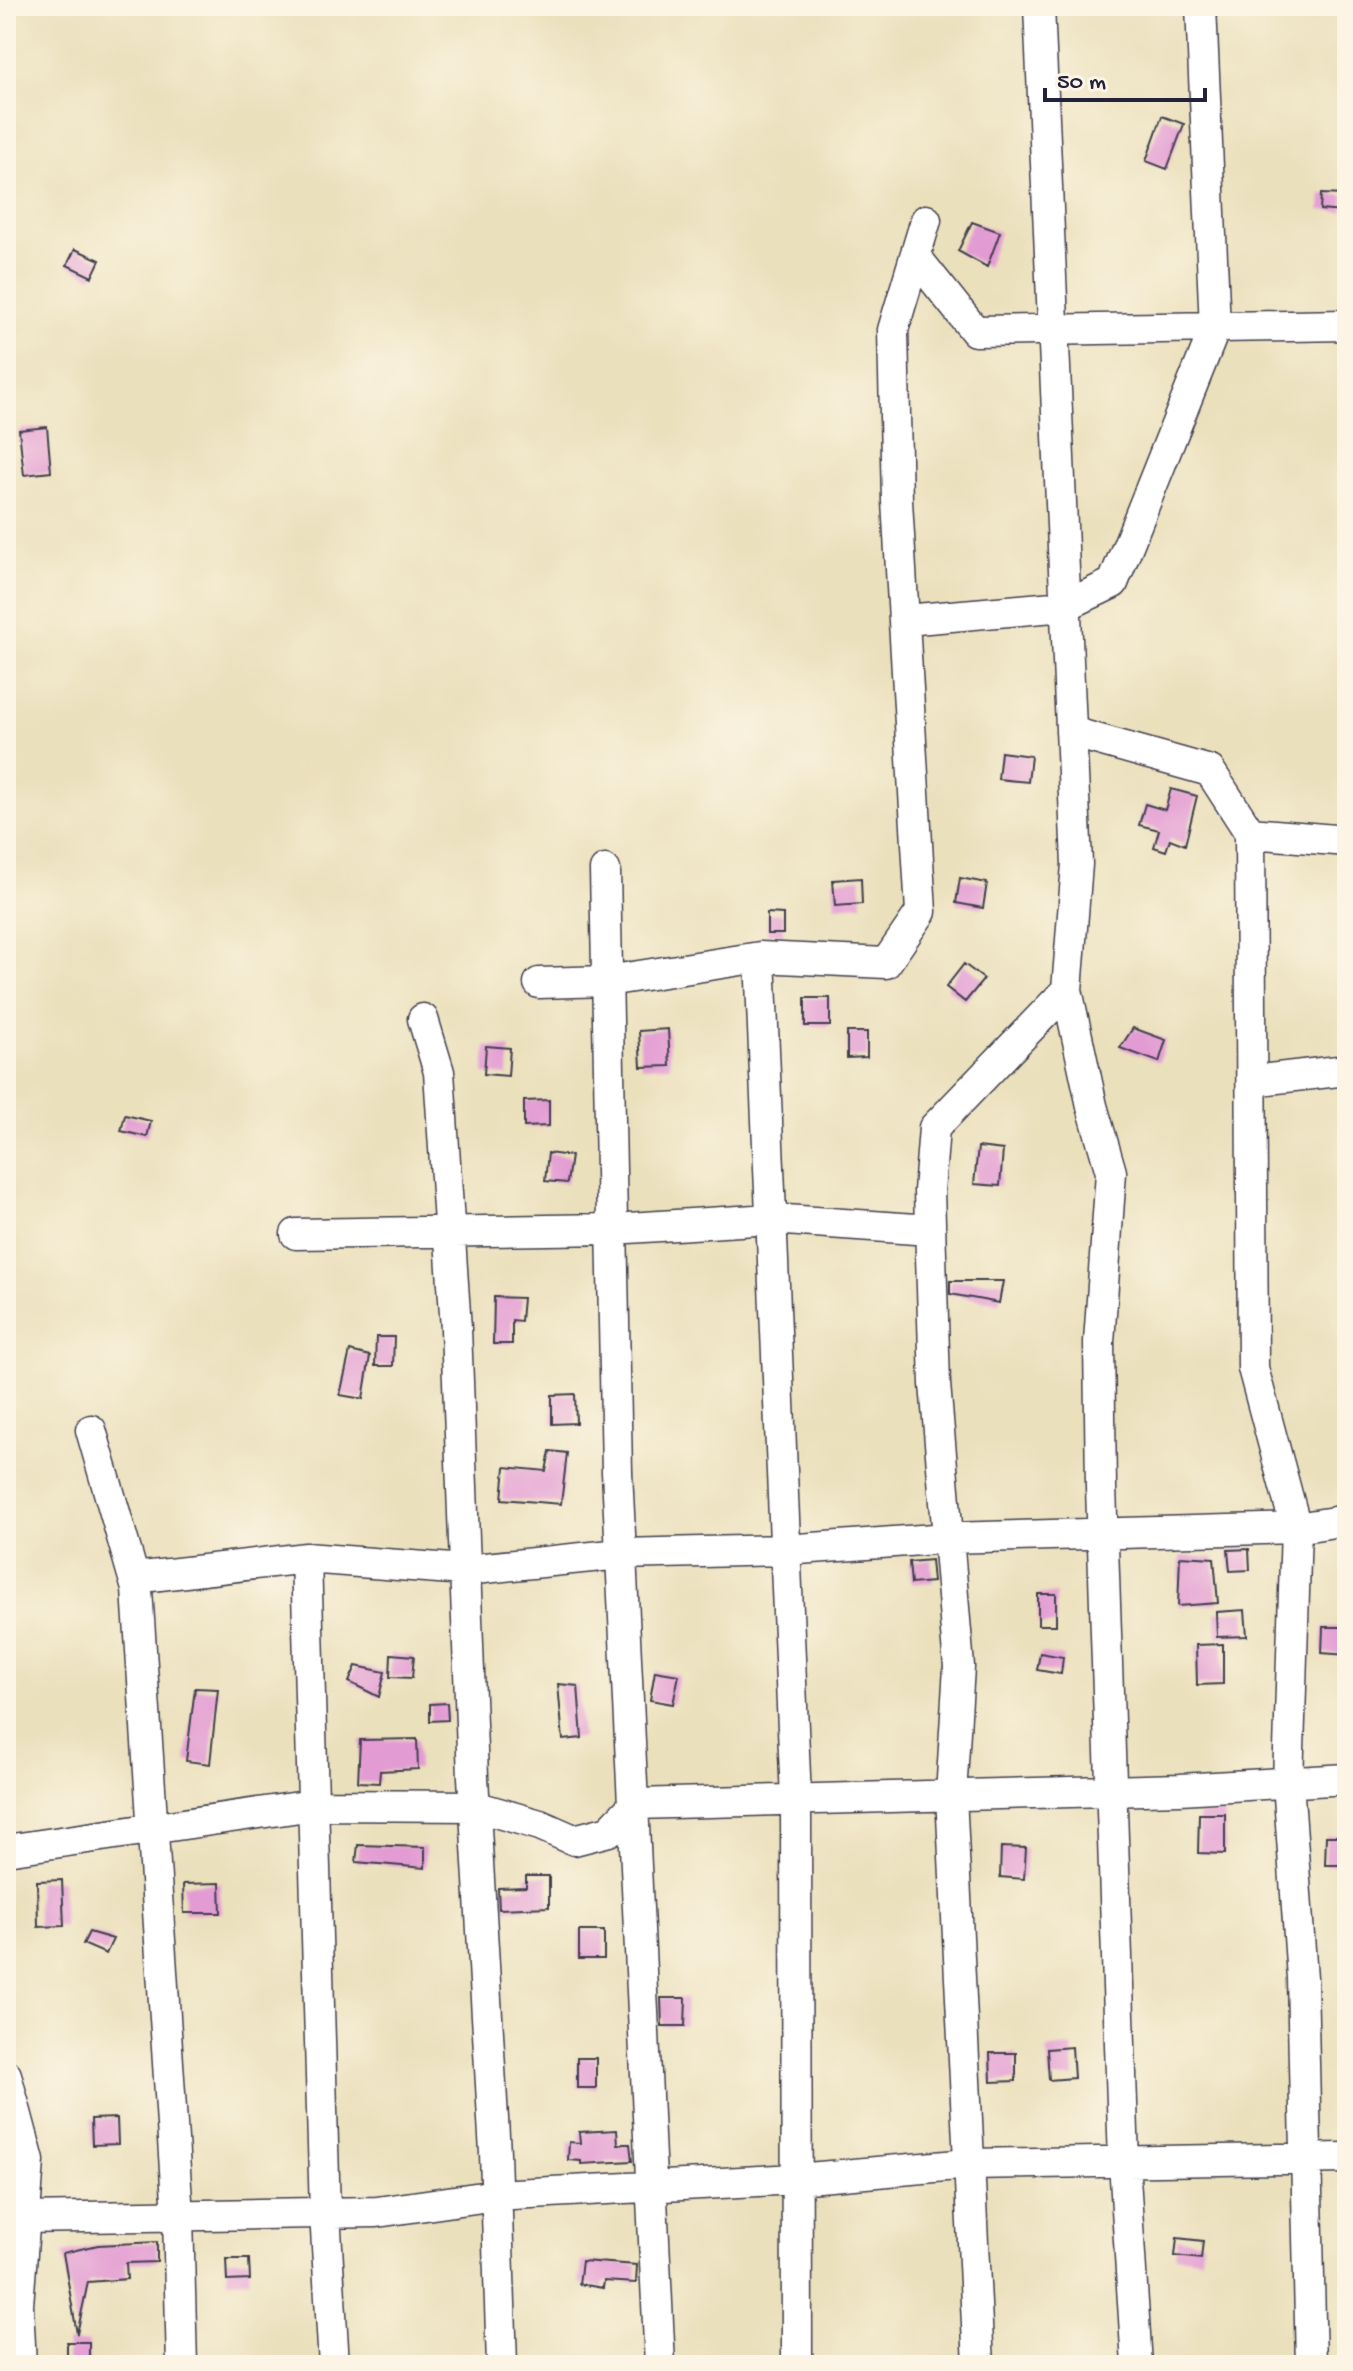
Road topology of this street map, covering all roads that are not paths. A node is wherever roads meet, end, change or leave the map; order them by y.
1 (1039, 6) edge
2 (1201, 6) edge
3 (926, 220) dead end
4 (915, 256) junction
5 (1347, 325) edge
6 (1215, 328) junction
7 (1053, 331) junction
8 (1065, 606) junction
9 (905, 620) junction
10 (1071, 732) junction
11 (1250, 833) junction
12 (1347, 841) edge
13 (605, 870) dead end
14 (760, 957) junction
15 (607, 981) junction
16 (539, 983) dead end
17 (1067, 990) junction
18 (423, 1019) dead end
19 (1347, 1070) edge
20 (1252, 1081) junction
21 (771, 1219) junction
22 (612, 1229) junction
23 (930, 1230) junction
24 (450, 1231) junction
25 (296, 1234) dead end
26 (91, 1430) dead end
27 (1347, 1520) edge
28 (1296, 1528) junction
29 (1103, 1535) junction
30 (948, 1538) junction
31 (785, 1550) junction
32 (621, 1554) junction
33 (306, 1558) junction
34 (465, 1570) junction
35 (134, 1578) junction
36 (1347, 1779) edge
37 (1288, 1782) junction
38 (1113, 1791) junction
39 (951, 1795) junction
40 (796, 1799) junction
41 (635, 1804) junction
42 (313, 1805) junction
43 (474, 1806) junction
44 (153, 1828) junction
45 (6, 1850) edge
46 (6, 2075) edge
47 (1347, 2158) edge
48 (1307, 2159) junction
49 (1124, 2162) junction
50 (969, 2164) junction
51 (796, 2179) junction
52 (652, 2185) junction
53 (496, 2195) junction
54 (325, 2213) junction
55 (178, 2216) junction
56 (23, 2218) junction
57 (21, 2365) edge
58 (182, 2365) edge
59 (334, 2365) edge
60 (502, 2365) edge
61 (660, 2365) edge
62 (797, 2365) edge
63 (979, 2365) edge
64 (1137, 2365) edge
65 (1311, 2365) edge

1 - 7 street
2 - 6 street
3 - 4 street
4 - 7 street
4 - 9 street
5 - 6 street
6 - 7 street
6 - 8 street
7 - 8 street
8 - 9 street
8 - 10 street
9 - 14 street
10 - 11 street
10 - 17 street
11 - 12 street
11 - 20 street
13 - 15 street
14 - 15 street
14 - 21 street
15 - 16 street
15 - 22 street
17 - 23 street
17 - 29 street
18 - 24 street
19 - 20 street
20 - 28 street
21 - 22 street
21 - 23 street
21 - 31 street
22 - 24 street
22 - 32 street
23 - 30 street
24 - 25 street
24 - 34 street
26 - 35 street
27 - 28 street
28 - 29 street
28 - 37 street
29 - 30 street
29 - 38 street
30 - 31 street
30 - 39 street
31 - 32 street
31 - 40 street
32 - 34 street
32 - 41 street
33 - 34 street
33 - 35 street
33 - 42 street
34 - 43 street
35 - 44 street
36 - 37 street
37 - 38 street
37 - 48 street
38 - 39 street
38 - 49 street
39 - 40 street
39 - 50 street
40 - 41 street
40 - 51 street
41 - 43 street
41 - 52 street
42 - 43 street
42 - 44 street
42 - 54 street
43 - 53 street
44 - 45 street
44 - 55 street
46 - 56 street
47 - 48 street
48 - 49 street
48 - 65 street
49 - 50 street
49 - 64 street
50 - 51 street
50 - 63 street
51 - 52 street
51 - 62 street
52 - 53 street
52 - 61 street
53 - 54 street
53 - 60 street
54 - 55 street
54 - 59 street
55 - 56 street
55 - 58 street
56 - 57 street

